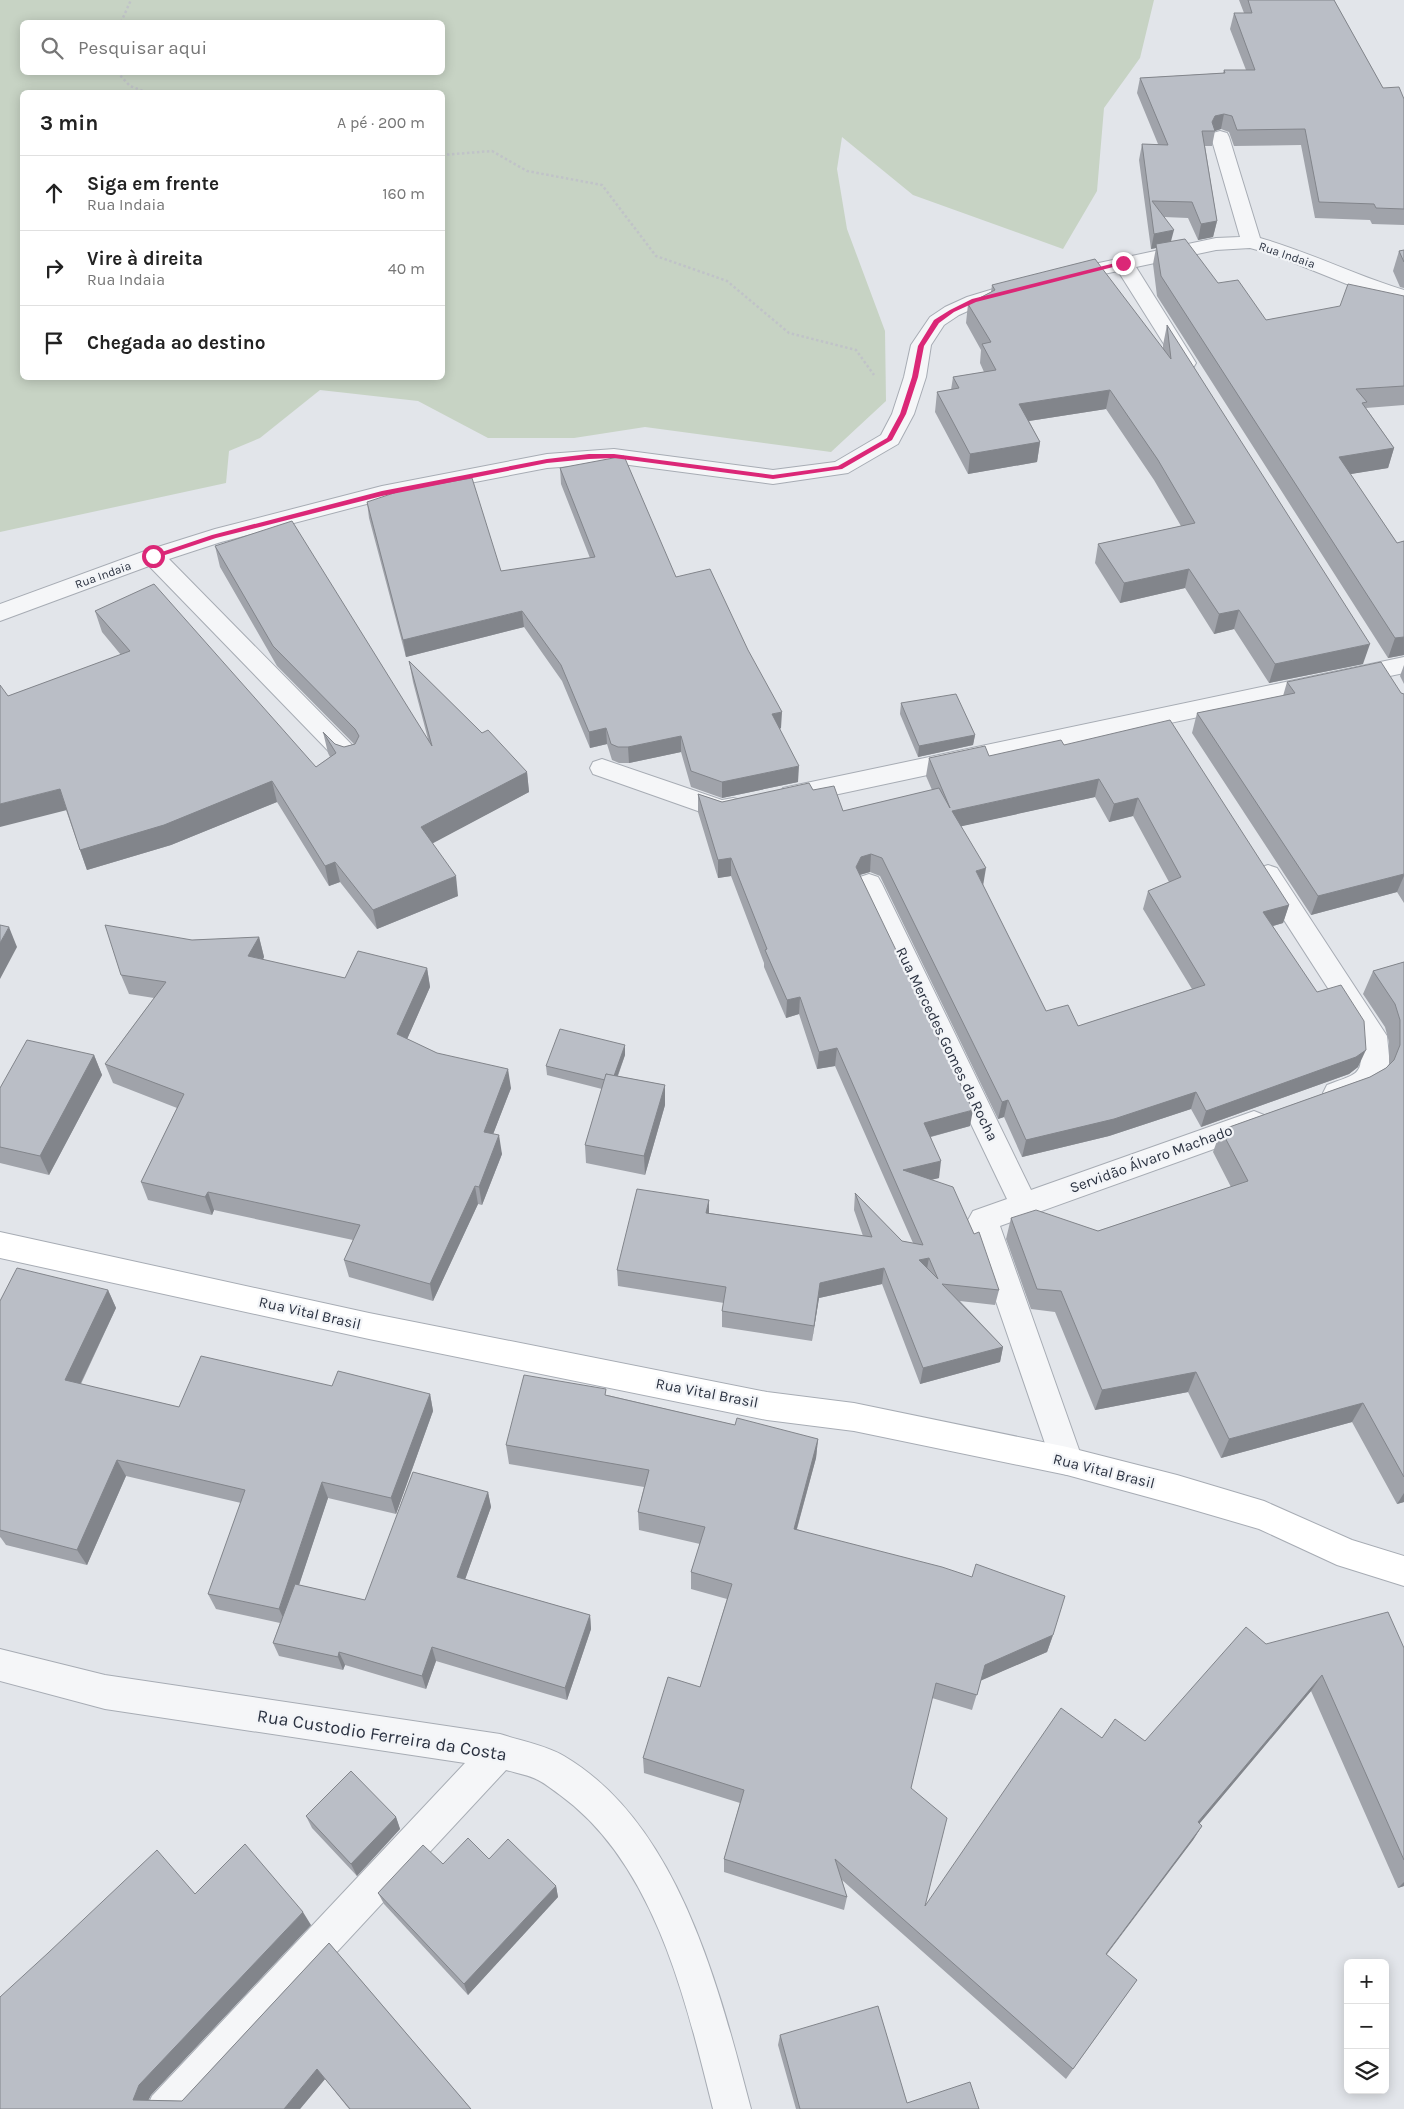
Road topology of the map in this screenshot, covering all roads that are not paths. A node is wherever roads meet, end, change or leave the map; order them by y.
1 (1220, 137) dead end
2 (1251, 242) junction
3 (1123, 263) junction
4 (1404, 297) edge
5 (1196, 379) edge
6 (153, 556) junction
7 (0, 613) edge
8 (1374, 662) junction
9 (1404, 665) edge
10 (1394, 692) edge
11 (1166, 716) junction
12 (1182, 741) edge
13 (349, 757) edge
14 (602, 768) dead end
15 (1256, 856) edge
16 (870, 884) dead end
17 (1312, 1102) edge
18 (1274, 1115) edge
19 (1024, 1205) junction
20 (0, 1245) edge
21 (1067, 1461) junction
22 (1404, 1571) edge
23 (0, 1665) edge
24 (500, 1751) junction
25 (165, 2109) edge
26 (732, 2109) edge

1 - 2 street
2 - 3 street, Rua Indaia
2 - 4 street, Rua Indaia
3 - 5 street
3 - 6 street, Rua Indaia
6 - 7 street, Rua Indaia
6 - 13 street
8 - 9 street
8 - 10 street
8 - 11 street
11 - 12 street
11 - 14 street
15 - 17 street
16 - 19 street, Rua Mercedes Gomes da Rocha
18 - 19 street, Servidão Álvaro Machado
19 - 21 street, Servidão Álvaro Machado
20 - 21 street, Rua Vital Brasil
21 - 22 street, Rua Vital Brasil
23 - 24 street, Rua Custodio Ferreira da Costa
24 - 25 street
24 - 26 street, Rua Custodio Ferreira da Costa

